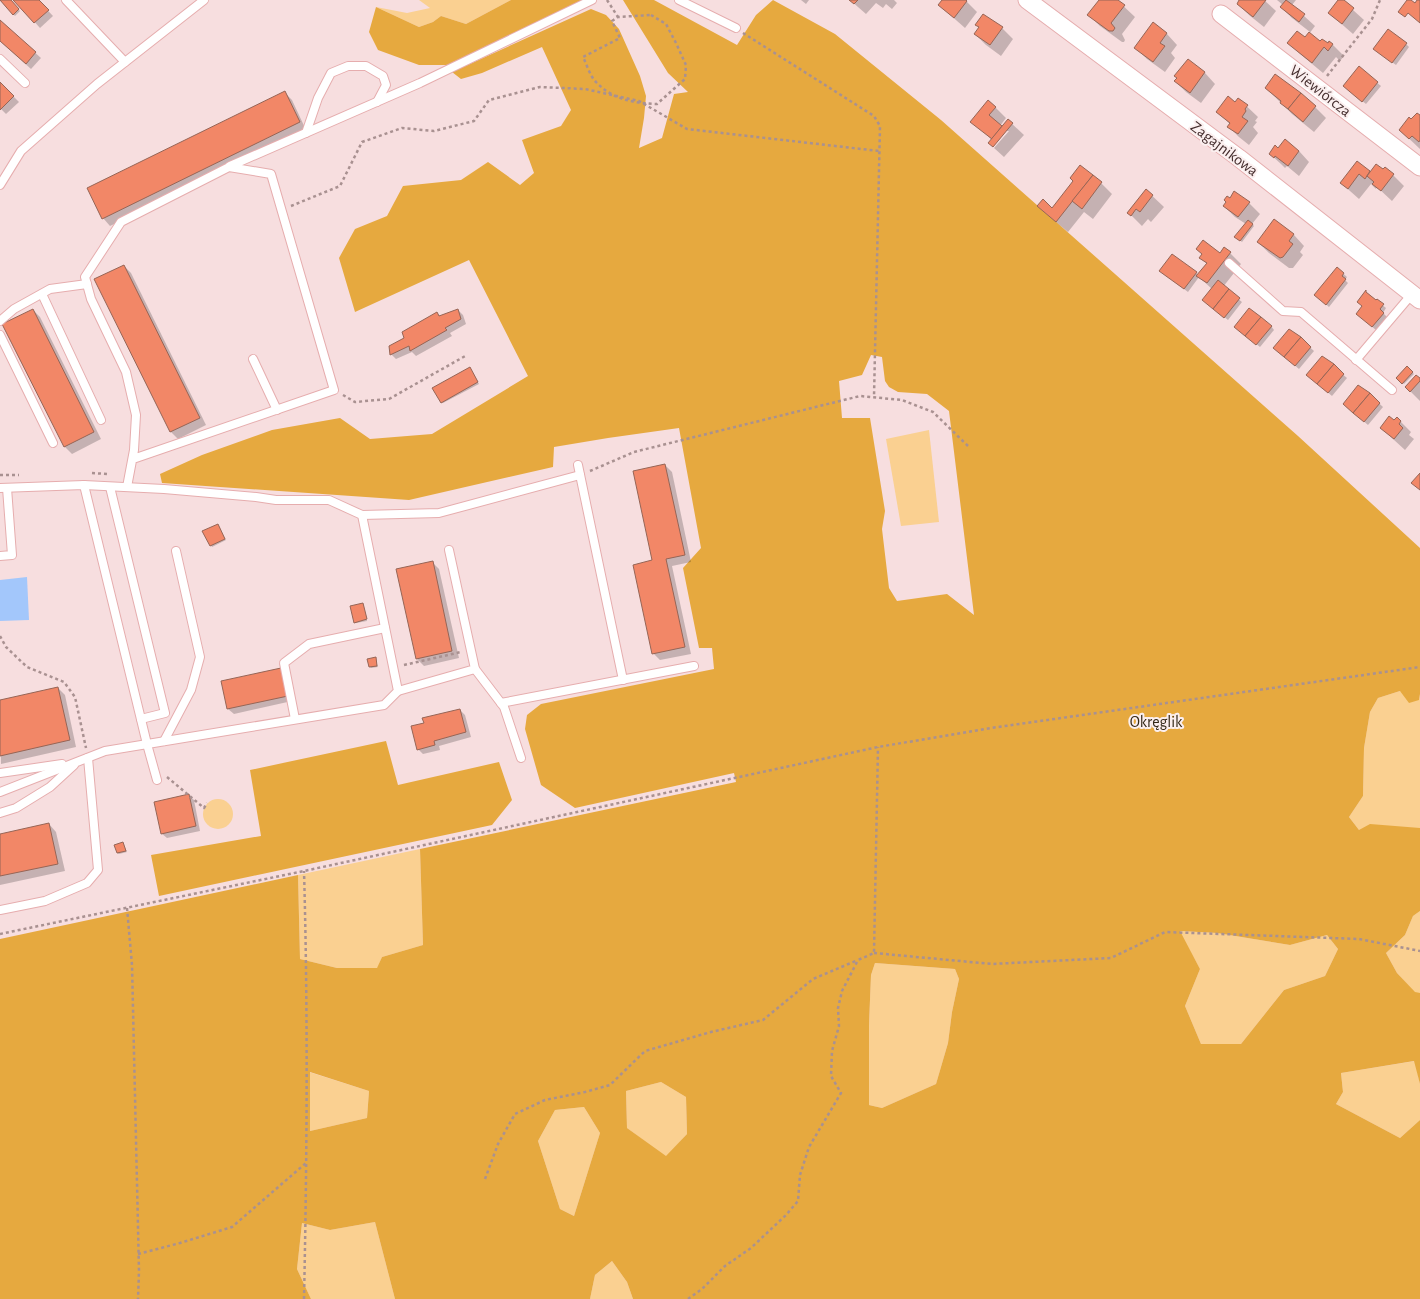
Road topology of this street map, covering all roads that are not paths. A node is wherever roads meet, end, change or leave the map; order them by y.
1 (66, 0) edge
2 (204, 0) edge
3 (592, 0) edge
4 (678, 0) edge
5 (1027, 0) edge
6 (1221, 14) dead end
7 (736, 28) road end
8 (0, 60) edge
9 (125, 62) junction
10 (25, 83) dead end
11 (377, 102) junction
12 (306, 133) junction
13 (229, 167) junction
14 (1420, 168) edge
15 (0, 185) edge
16 (1229, 263) dead end
17 (87, 284) junction
18 (42, 294) junction
19 (1416, 297) edge
20 (11, 311) junction
21 (0, 317) edge
22 (0, 321) edge
23 (0, 335) edge
24 (253, 359) dead end
25 (1356, 360) junction
26 (1392, 390) dead end
27 (277, 410) junction
28 (101, 420) dead end
29 (53, 443) dead end
30 (133, 459) junction
31 (578, 465) dead end
32 (580, 475) junction
33 (84, 485) junction
34 (110, 486) junction
35 (126, 487) junction
36 (4, 488) edge
37 (362, 515) junction
38 (449, 550) dead end
39 (176, 551) dead end
40 (0, 556) edge
41 (385, 628) junction
42 (694, 666) dead end
43 (475, 669) junction
44 (623, 680) junction
45 (398, 691) junction
46 (501, 704) junction
47 (141, 719) junction
48 (295, 719) junction
49 (164, 741) junction
50 (147, 744) junction
51 (88, 758) junction
52 (521, 758) dead end
53 (76, 762) junction
54 (0, 773) edge
55 (158, 780) dead end
56 (0, 792) edge
57 (0, 813) edge
58 (0, 910) edge

1 - 9 lane
2 - 9 lane
3 - 11 lane
4 - 7 lane
5 - 19 street, Zagajnikowa
6 - 14 street, Wiewiórcza
8 - 10 lane
9 - 15 lane
11 - 12 lane
11 - 12 lane
12 - 13 lane
13 - 17 lane
13 - 27 lane
16 - 25 lane
17 - 18 lane
17 - 30 lane
18 - 20 lane
18 - 28 lane
19 - 25 lane
20 - 21 lane
20 - 22 lane
23 - 29 lane
24 - 27 lane
25 - 26 lane
27 - 30 lane
30 - 35 lane
31 - 32 lane
32 - 37 lane
32 - 44 lane
33 - 34 lane
33 - 36 lane
33 - 47 lane
34 - 35 lane
34 - 47 lane
35 - 37 lane
36 - 40 lane
37 - 41 lane
38 - 43 lane
39 - 49 lane
41 - 45 lane
41 - 48 lane
42 - 44 lane
43 - 45 lane
43 - 46 lane
44 - 46 lane
45 - 48 lane
46 - 52 lane
47 - 50 lane
48 - 49 lane
49 - 50 lane
50 - 51 lane
50 - 55 lane
51 - 53 lane
51 - 58 lane
53 - 54 lane
53 - 56 lane
53 - 57 lane

